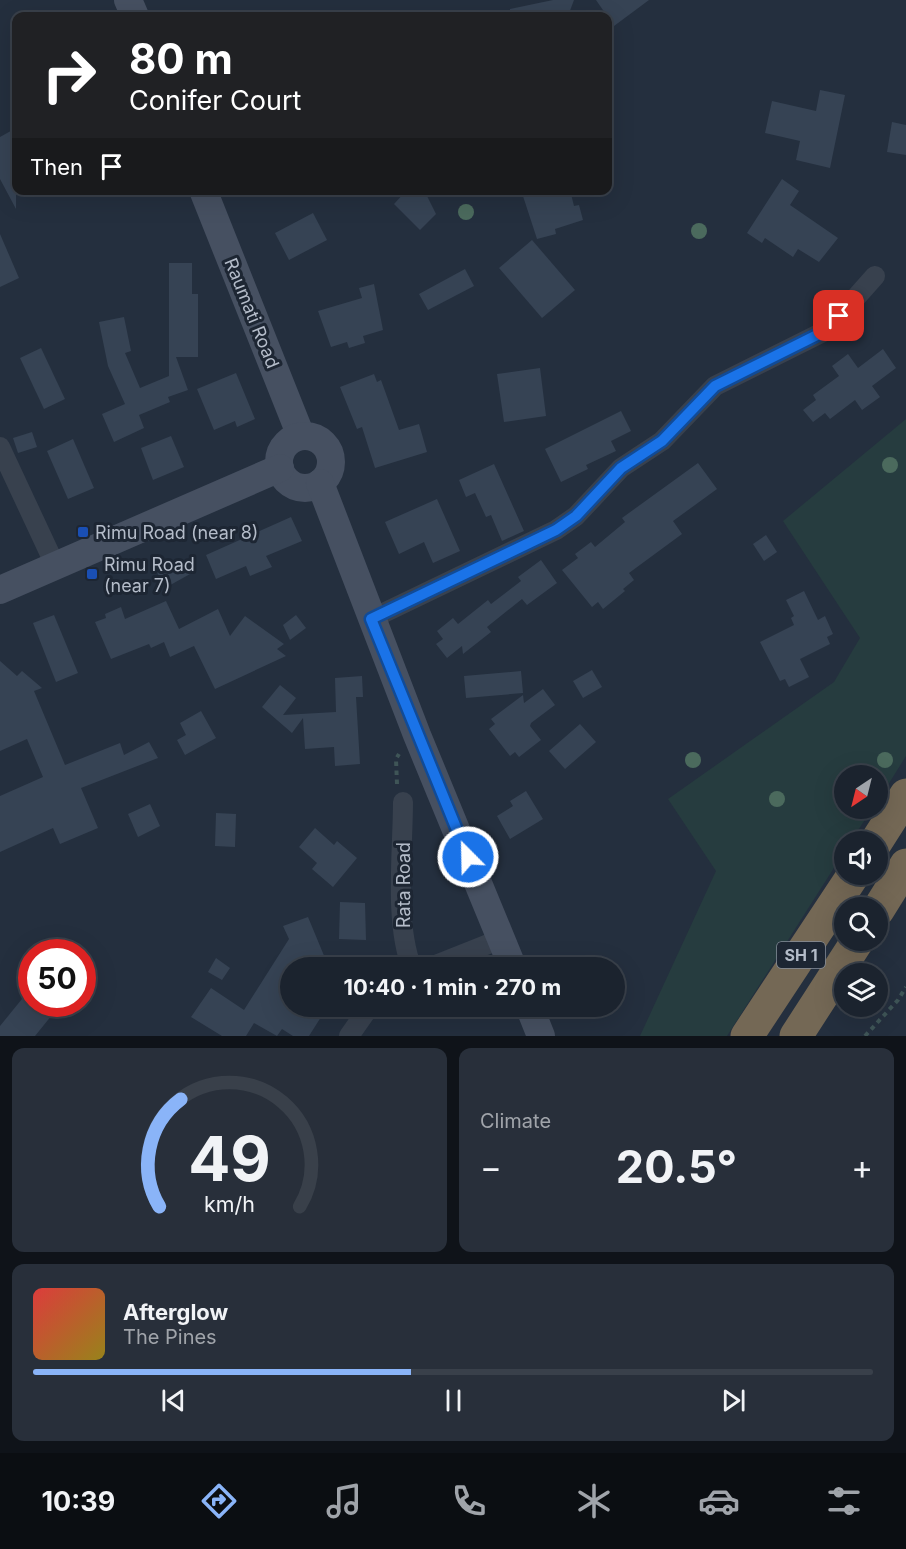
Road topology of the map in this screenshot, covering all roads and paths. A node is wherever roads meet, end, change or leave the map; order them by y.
1 (205, 195) edge
2 (875, 276) dead end
3 (301, 436) junction
4 (0, 447) edge
5 (280, 468) junction
6 (320, 483) junction
7 (56, 567) junction
8 (0, 590) edge
9 (371, 619) junction
10 (906, 795) edge
11 (403, 802) dead end
12 (883, 831) edge
13 (906, 865) edge
14 (847, 885) edge
15 (886, 897) edge
16 (501, 939) junction
17 (851, 951) edge
18 (408, 957) edge
19 (456, 957) edge
20 (508, 957) edge
21 (906, 987) edge
22 (363, 1017) edge
23 (533, 1017) edge
24 (350, 1036) edge
25 (541, 1036) edge
26 (747, 1036) edge
27 (796, 1036) edge
28 (865, 1036) edge

1 - 3 main road, Raumati Road
2 - 9 street
3 - 5 main road
3 - 6 main road
4 - 7 street
5 - 6 main road
5 - 7 main road
6 - 9 main road
7 - 8 main road
9 - 16 main road
10 - 12 highway
11 - 18 street, Rata Road
13 - 15 highway
14 - 26 highway, SH 1
16 - 19 street
16 - 20 main road
17 - 27 highway, SH 1
21 - 28 path
22 - 24 street
23 - 25 main road

